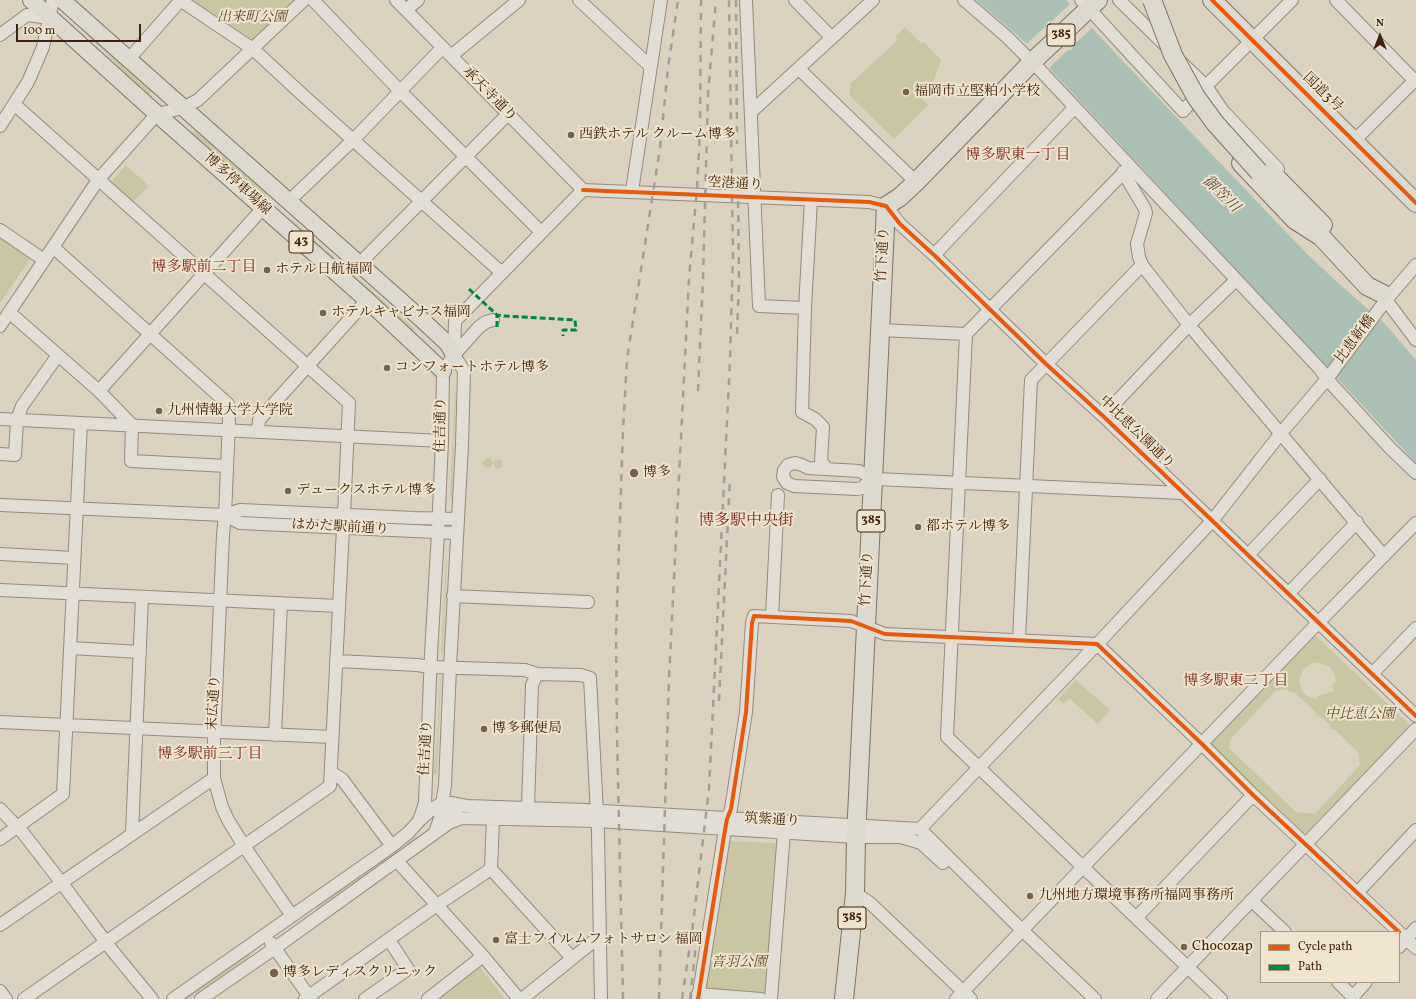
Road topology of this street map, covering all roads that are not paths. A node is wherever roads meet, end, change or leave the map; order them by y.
1 (31, 0) edge
2 (53, 0) edge
3 (62, 0) edge
4 (180, 0) edge
5 (304, 0) edge
6 (313, 0) edge
7 (396, 0) edge
8 (418, 0) edge
9 (519, 0) edge
10 (579, 0) edge
11 (661, 0) edge
12 (746, 0) edge
13 (795, 0) edge
14 (964, 0) edge
15 (1119, 0) edge
16 (1152, 0) edge
17 (1161, 0) edge
18 (1212, 0) edge
19 (1292, 0) edge
20 (1336, 0) edge
21 (866, 2) edge
22 (1088, 5) edge
23 (406, 10) junction
24 (50, 18) junction
25 (0, 34) edge
26 (832, 38) junction
27 (1252, 40) junction
28 (253, 49) junction
29 (446, 52) junction
30 (129, 59) junction
31 (1034, 61) junction
32 (651, 67) junction
33 (799, 69) junction
34 (1416, 81) edge
35 (400, 91) junction
36 (1201, 91) junction
37 (14, 104) junction
38 (183, 108) junction
39 (1075, 108) junction
40 (750, 112) junction
41 (157, 114) junction
42 (508, 114) junction
43 (0, 125) edge
44 (352, 140) junction
45 (1354, 141) junction
46 (465, 157) junction
47 (1126, 169) junction
48 (98, 180) junction
49 (916, 182) junction
50 (583, 190) junction
51 (632, 191) junction
52 (755, 197) junction
53 (422, 200) junction
54 (811, 200) junction
55 (288, 202) junction
56 (1416, 203) edge
57 (886, 206) junction
58 (263, 208) junction
59 (0, 230) edge
60 (1322, 231) junction
61 (541, 232) junction
62 (53, 247) junction
63 (934, 255) junction
64 (44, 260) junction
65 (359, 264) junction
66 (1142, 265) junction
67 (1416, 265) edge
68 (502, 272) junction
69 (203, 273) junction
70 (1236, 280) junction
71 (1379, 294) junction
72 (367, 300) junction
73 (805, 308) junction
74 (990, 309) junction
75 (10, 312) junction
76 (493, 320) dead end
77 (1189, 325) junction
78 (0, 326) edge
79 (880, 330) junction
80 (149, 333) junction
81 (966, 334) junction
82 (1416, 340) edge
83 (58, 355) junction
84 (454, 355) junction
85 (1046, 364) junction
86 (307, 367) junction
87 (443, 371) junction
88 (1327, 379) junction
89 (99, 390) junction
90 (1103, 416) junction
91 (0, 419) edge
92 (17, 420) junction
93 (81, 423) junction
94 (132, 425) junction
95 (228, 430) junction
96 (258, 431) junction
97 (1281, 433) junction
98 (348, 435) junction
99 (442, 441) junction
100 (0, 454) edge
101 (226, 466) junction
102 (827, 469) junction
103 (1416, 473) edge
104 (873, 478) junction
105 (1320, 479) junction
106 (960, 482) junction
107 (1026, 486) junction
108 (1182, 493) junction
109 (778, 495) dead end
110 (0, 505) edge
111 (77, 509) junction
112 (344, 515) junction
113 (225, 516) junction
114 (439, 519) junction
115 (458, 519) junction
116 (1212, 521) junction
117 (1357, 522) junction
118 (1416, 523) edge
119 (343, 528) junction
120 (438, 532) junction
121 (457, 533) junction
122 (0, 554) edge
123 (1248, 555) junction
124 (1384, 556) junction
125 (74, 558) junction
126 (0, 590) edge
127 (73, 594) junction
128 (1288, 594) junction
129 (453, 596) junction
130 (142, 597) junction
131 (220, 600) junction
132 (588, 602) dead end
133 (281, 603) junction
134 (339, 606) junction
135 (772, 617) junction
136 (1318, 623) junction
137 (866, 627) junction
138 (1416, 628) edge
139 (952, 637) junction
140 (1019, 640) junction
141 (1097, 644) junction
142 (70, 648) junction
143 (140, 652) junction
144 (337, 661) junction
145 (430, 667) junction
146 (450, 668) junction
147 (537, 674) junction
148 (1372, 674) junction
149 (1416, 716) edge
150 (0, 722) edge
151 (67, 725) junction
152 (137, 728) junction
153 (1416, 730) edge
154 (214, 732) junction
155 (276, 735) junction
156 (332, 737) junction
157 (1202, 744) junction
158 (980, 768) junction
159 (332, 773) junction
160 (214, 778) junction
161 (445, 784) junction
162 (425, 786) junction
163 (1253, 795) junction
164 (461, 805) junction
165 (439, 807) junction
166 (528, 807) junction
167 (0, 809) edge
168 (597, 816) junction
169 (462, 818) junction
170 (493, 818) junction
171 (419, 821) junction
172 (726, 824) junction
173 (17, 827) junction
174 (920, 829) junction
175 (1416, 830) edge
176 (856, 831) junction
177 (784, 832) junction
178 (132, 833) junction
179 (435, 833) junction
180 (0, 839) edge
181 (1306, 844) junction
182 (244, 846) junction
183 (392, 846) junction
184 (397, 861) junction
185 (1084, 867) junction
186 (492, 869) junction
187 (61, 882) junction
188 (854, 893) junction
189 (1357, 893) junction
190 (1251, 900) junction
191 (437, 905) junction
192 (292, 916) junction
193 (1137, 918) junction
194 (0, 925) edge
195 (1416, 928) edge
196 (1022, 930) junction
197 (1284, 931) edge
198 (1395, 931) edge
199 (265, 935) junction
200 (600, 936) junction
201 (1401, 937) edge
202 (389, 940) junction
203 (106, 942) junction
204 (275, 948) junction
205 (1416, 948) edge
206 (483, 956) junction
207 (572, 958) junction
208 (1188, 967) junction
209 (1339, 983) edge
210 (1365, 983) edge
211 (0, 991) edge
212 (964, 996) edge
213 (698, 997) edge
214 (308, 998) edge
215 (1352, 998) edge
216 (6, 999) edge
217 (24, 999) edge
218 (152, 999) edge
219 (173, 999) edge
220 (201, 999) edge
221 (365, 999) edge
222 (428, 999) edge
223 (519, 999) edge
224 (522, 999) edge
225 (601, 999) edge
226 (761, 999) edge
227 (770, 999) edge
228 (844, 999) edge
229 (1095, 999) edge
230 (1157, 999) edge
231 (1221, 999) edge

1 - 24 main road, 博多停車場線 / 43
2 - 24 street
3 - 30 main road, 博多停車場線 / 43
4 - 28 street
4 - 30 street
5 - 28 street
6 - 35 street
7 - 23 street, 承天寺通り
8 - 23 street
9 - 29 street
10 - 32 street
11 - 32 street
12 - 40 street
13 - 26 street
14 - 31 street
15 - 36 street
16 - 36 highway, bridge
17 - 60 highway
18 - 27 highway, 国道3号
19 - 27 street
20 - 34 street
21 - 26 street
22 - 31 highway, 385
22 - 36 street
23 - 29 street, 承天寺通り
24 - 25 street
24 - 37 street
24 - 41 main road, 博多停車場線 / 43
26 - 33 street
27 - 36 street
27 - 45 highway, 国道3号
28 - 38 street
28 - 44 street
29 - 35 street
29 - 42 street, 承天寺通り
30 - 38 main road, 博多停車場線 / 43
31 - 39 street
31 - 49 highway, 385
32 - 51 street
33 - 40 street
33 - 49 street
34 - 45 street
35 - 44 street
35 - 46 street
36 - 60 highway, bridge
37 - 43 street
37 - 48 street
38 - 41 street
38 - 55 main road, 博多停車場線 / 43
39 - 47 street
39 - 63 street
40 - 52 street
41 - 48 street
41 - 58 main road, 博多停車場線 / 43
42 - 46 street
42 - 50 street, 承天寺通り
44 - 53 street
44 - 55 street
45 - 56 highway, 国道3号
46 - 53 street
46 - 61 street
47 - 66 street
47 - 70 street
47 - 74 street
48 - 62 street
48 - 69 street
49 - 57 highway, 385
50 - 51 street, 空港通り
50 - 61 street
51 - 52 street, 空港通り
52 - 54 street, 空港通り
52 - 73 street
53 - 65 street
53 - 68 street
54 - 57 street, 空港通り
54 - 73 street
55 - 65 main road, 博多停車場線 / 43
57 - 63 street, 中比恵公園通り
57 - 79 highway, 竹下通り / 385
58 - 69 street
58 - 72 main road, 博多停車場線 / 43
59 - 64 street
60 - 71 highway
61 - 68 street
62 - 64 street
62 - 80 street, 末広通り
63 - 74 street, 中比恵公園通り
64 - 75 street
65 - 84 main road, 博多停車場線 / 43
66 - 77 street
66 - 85 street
67 - 71 street, 比恵新橋
68 - 84 street
69 - 80 street
69 - 86 street
70 - 77 street
70 - 88 street
71 - 82 street
71 - 88 street, 比恵新橋
72 - 86 street
72 - 87 main road, 博多停車場線 / 43
73 - 102 street
74 - 81 street
74 - 85 street, 中比恵公園通り
75 - 78 street
75 - 83 street
76 - 84 street
77 - 90 street
77 - 97 street
79 - 81 street
79 - 104 highway, 竹下通り / 385
80 - 89 street
80 - 95 street, 末広通り
81 - 106 street
83 - 89 street
83 - 92 street
84 - 87 street
84 - 115 street, 住吉通り
85 - 90 street, 中比恵公園通り
85 - 107 street
86 - 96 street
86 - 98 street
87 - 99 street, 住吉通り
88 - 97 street, 比恵新橋
88 - 103 street
89 - 94 street
90 - 108 street, 中比恵公園通り
91 - 92 street
92 - 93 street
92 - 100 street
93 - 94 street
93 - 111 street
94 - 95 street
94 - 101 street
95 - 96 street
95 - 101 street, 末広通り
96 - 98 street
97 - 105 street
97 - 116 street, 比恵新橋
98 - 99 street
98 - 112 street
99 - 114 street, 住吉通り
101 - 113 street, 末広通り
102 - 104 street
102 - 104 street
104 - 106 street
104 - 137 highway, 竹下通り / 385
105 - 117 street
105 - 123 street
106 - 107 street
106 - 139 street
107 - 108 street
107 - 140 street
108 - 116 street, 中比恵公園通り
109 - 135 street
110 - 111 street, はかた駅前通り
111 - 113 street, はかた駅前通り
111 - 125 street
112 - 113 street, はかた駅前通り
112 - 114 street, はかた駅前通り
113 - 119 street, はかた駅前通り
113 - 131 street, 末広通り
114 - 115 street, はかた駅前通り
114 - 120 street, 住吉通り
115 - 121 street, 住吉通り
116 - 123 street, 中比恵公園通り
116 - 141 street, 比恵新橋
117 - 124 street
117 - 128 street
118 - 124 street
119 - 120 street, はかた駅前通り
119 - 134 street
120 - 121 street, はかた駅前通り
120 - 145 street, 住吉通り
121 - 129 street, 住吉通り
122 - 125 street
123 - 128 street, 中比恵公園通り
124 - 136 street
125 - 127 street
126 - 127 street
127 - 130 street
127 - 142 street
128 - 136 street, 中比恵公園通り
129 - 132 street
129 - 146 street, 住吉通り
130 - 131 street
130 - 143 street
131 - 133 street
131 - 154 street, 末広通り
133 - 134 street
133 - 155 street
134 - 144 street
135 - 137 street
135 - 172 street
136 - 148 street, 中比恵公園通り
136 - 157 street
137 - 139 street
137 - 176 highway, 竹下通り / 385
138 - 148 street
139 - 140 street
139 - 158 street
140 - 141 street
141 - 157 street
141 - 158 street, 比恵新橋
142 - 143 street
142 - 151 street
143 - 152 street
144 - 145 street
144 - 156 street
145 - 146 street
145 - 162 street, 住吉通り
146 - 147 street
146 - 161 street, 住吉通り
147 - 166 street
147 - 168 street
148 - 149 street, 中比恵公園通り
150 - 151 street
151 - 152 street
151 - 173 street
152 - 154 street
152 - 178 street
153 - 181 street
154 - 155 street
154 - 160 street, 末広通り
155 - 156 street
156 - 159 street
157 - 163 street
157 - 185 street
158 - 174 street, 比恵新橋
158 - 185 street
159 - 182 street
159 - 183 street
160 - 178 street
160 - 182 street, 末広通り
161 - 164 street
161 - 165 street, 住吉通り
162 - 165 street
162 - 171 street, 住吉通り
163 - 181 street
163 - 193 street
164 - 165 street, 筑紫通り
164 - 166 street, 筑紫通り
165 - 169 street, 筑紫通り
165 - 171 street
165 - 179 street, 住吉通り
166 - 168 street, 筑紫通り
167 - 173 street
168 - 170 street, 筑紫通り
168 - 172 street, 筑紫通り
168 - 200 street
169 - 170 street, 筑紫通り
169 - 179 street
170 - 186 street
171 - 183 street, 住吉通り
172 - 176 street, 筑紫通り
172 - 177 street, 筑紫通り
172 - 213 street
173 - 180 street
173 - 187 street
174 - 176 street, 筑紫通り
174 - 196 street, 筑紫通り
175 - 189 street
176 - 177 street, 筑紫通り
176 - 188 highway, 竹下通り / 385
176 - 196 street, 筑紫通り
177 - 227 street
178 - 187 street
179 - 184 street
181 - 189 street
181 - 190 street
182 - 192 street, 末広通り
182 - 203 street
183 - 192 street, 住吉通り
184 - 191 street
184 - 204 street
185 - 193 street
185 - 196 street
186 - 191 street
186 - 207 street
187 - 194 street
187 - 203 street
188 - 212 street
188 - 228 highway, 竹下通り / 385
189 - 198 street
190 - 197 street
190 - 208 street
191 - 202 street
191 - 206 street
192 - 199 street, 住吉通り
193 - 208 street
195 - 201 street
196 - 212 street
196 - 229 street, 筑紫通り
199 - 204 street
199 - 219 street, 住吉通り
200 - 207 street
200 - 225 street
201 - 205 street
202 - 214 street
202 - 221 street
203 - 217 street
203 - 218 street
204 - 214 street
204 - 220 street
206 - 222 street
206 - 223 street
207 - 224 street
208 - 230 street
208 - 231 street
209 - 215 street
210 - 215 street
211 - 216 street
213 - 226 street

